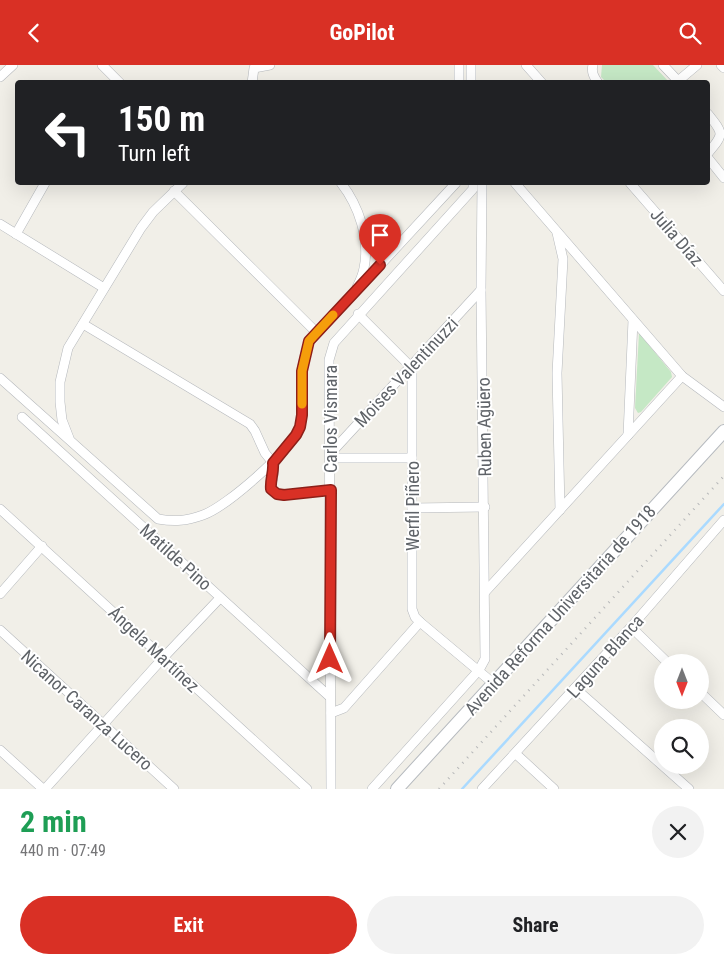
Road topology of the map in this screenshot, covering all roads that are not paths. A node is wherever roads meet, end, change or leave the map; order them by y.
1 (12, 65) edge
2 (102, 65) edge
3 (270, 65) edge
4 (459, 65) edge
5 (471, 65) edge
6 (526, 65) edge
7 (593, 65) edge
8 (663, 65) edge
9 (696, 65) edge
10 (721, 65) edge
11 (254, 67) edge
12 (724, 68) edge
13 (0, 77) edge
14 (117, 80) edge
15 (252, 80) edge
16 (259, 80) edge
17 (459, 80) edge
18 (472, 80) edge
19 (539, 80) edge
20 (596, 80) edge
21 (677, 80) edge
22 (681, 80) edge
23 (710, 116) edge
24 (710, 151) edge
25 (710, 160) edge
26 (724, 177) edge
27 (44, 185) edge
28 (181, 185) edge
29 (342, 185) edge
30 (454, 185) edge
31 (482, 185) edge
32 (517, 185) edge
33 (632, 185) edge
34 (473, 186) edge
35 (174, 191) junction
36 (0, 224) edge
37 (557, 232) junction
38 (16, 234) junction
39 (104, 288) junction
40 (482, 290) junction
41 (724, 291) edge
42 (356, 292) junction
43 (358, 314) junction
44 (634, 319) junction
45 (83, 324) junction
46 (317, 333) junction
47 (410, 366) junction
48 (682, 376) junction
49 (0, 378) edge
50 (724, 407) edge
51 (22, 417) dead end
52 (724, 431) edge
53 (628, 435) junction
54 (71, 443) junction
55 (330, 456) junction
56 (412, 458) junction
57 (273, 463) junction
58 (331, 490) junction
59 (485, 507) junction
60 (412, 508) junction
61 (0, 509) edge
62 (560, 510) junction
63 (724, 520) edge
64 (42, 546) junction
65 (485, 591) junction
66 (0, 594) edge
67 (220, 598) junction
68 (420, 622) junction
69 (631, 627) junction
70 (0, 630) edge
71 (659, 654) edge
72 (163, 658) junction
73 (478, 670) junction
74 (493, 683) junction
75 (575, 688) junction
76 (330, 697) junction
77 (709, 701) edge
78 (331, 713) junction
79 (724, 715) edge
80 (103, 725) junction
81 (0, 750) edge
82 (516, 754) junction
83 (493, 778) junction
84 (44, 789) edge
85 (174, 789) edge
86 (307, 789) edge
87 (331, 789) edge
88 (372, 789) edge
89 (396, 789) edge
90 (482, 789) edge
91 (494, 789) edge
92 (554, 789) edge
93 (689, 789) edge

1 - 13 street
2 - 14 street
3 - 11 street
4 - 17 street
5 - 18 street
6 - 19 street
7 - 20 street
8 - 21 street
9 - 22 street
10 - 12 street
11 - 15 street
11 - 16 street
23 - 24 street
25 - 26 street
27 - 38 street
28 - 35 street
29 - 42 street
30 - 42 street
31 - 40 street, Ruben Agüero
32 - 37 street
33 - 41 street, Julia Díaz
34 - 43 street
35 - 39 street
35 - 46 street
36 - 38 street
37 - 44 street
37 - 62 street
38 - 39 street
39 - 45 street
40 - 47 street, Moises Valentinuzzi
40 - 59 street, Ruben Agüero
42 - 46 street
43 - 47 street
43 - 55 street, Carlos Vismara
44 - 48 street
44 - 53 street
45 - 54 street
45 - 57 street
46 - 57 street
47 - 55 street, Moises Valentinuzzi
47 - 56 street, Werfil Piñero
48 - 50 street
48 - 53 street
49 - 54 street
51 - 67 street, Matilde Pino
52 - 74 main road, Avenida Reforma Universitaria de 1918
53 - 62 street
54 - 57 street
55 - 56 street
55 - 58 street, Carlos Vismara
56 - 60 street, Werfil Piñero
57 - 58 street
58 - 76 street, Carlos Vismara
59 - 60 street
59 - 65 street, Ruben Agüero
60 - 68 street, Werfil Piñero
61 - 64 street, Ángela Martínez
62 - 65 street
63 - 69 street, Laguna Blanca
64 - 66 street
64 - 72 street, Ángela Martínez
65 - 73 street, Ruben Agüero
67 - 72 street
67 - 76 street, Matilde Pino
68 - 73 street
68 - 78 street
69 - 71 street
69 - 75 street, Laguna Blanca
70 - 80 street, Nicanor Caranza Lucero
72 - 80 street
72 - 86 street, Ángela Martínez
73 - 74 street
73 - 88 street, Avenida Reforma Universitaria de 1918
74 - 89 main road, Avenida Reforma Universitaria de 1918
75 - 82 street, Laguna Blanca
75 - 93 street
76 - 78 street, Carlos Vismara
77 - 79 street
78 - 87 street, Carlos Vismara
80 - 84 street
80 - 85 street, Nicanor Caranza Lucero
81 - 84 street
82 - 83 street, Laguna Blanca
82 - 92 street
83 - 90 street, Laguna Blanca
83 - 91 street

